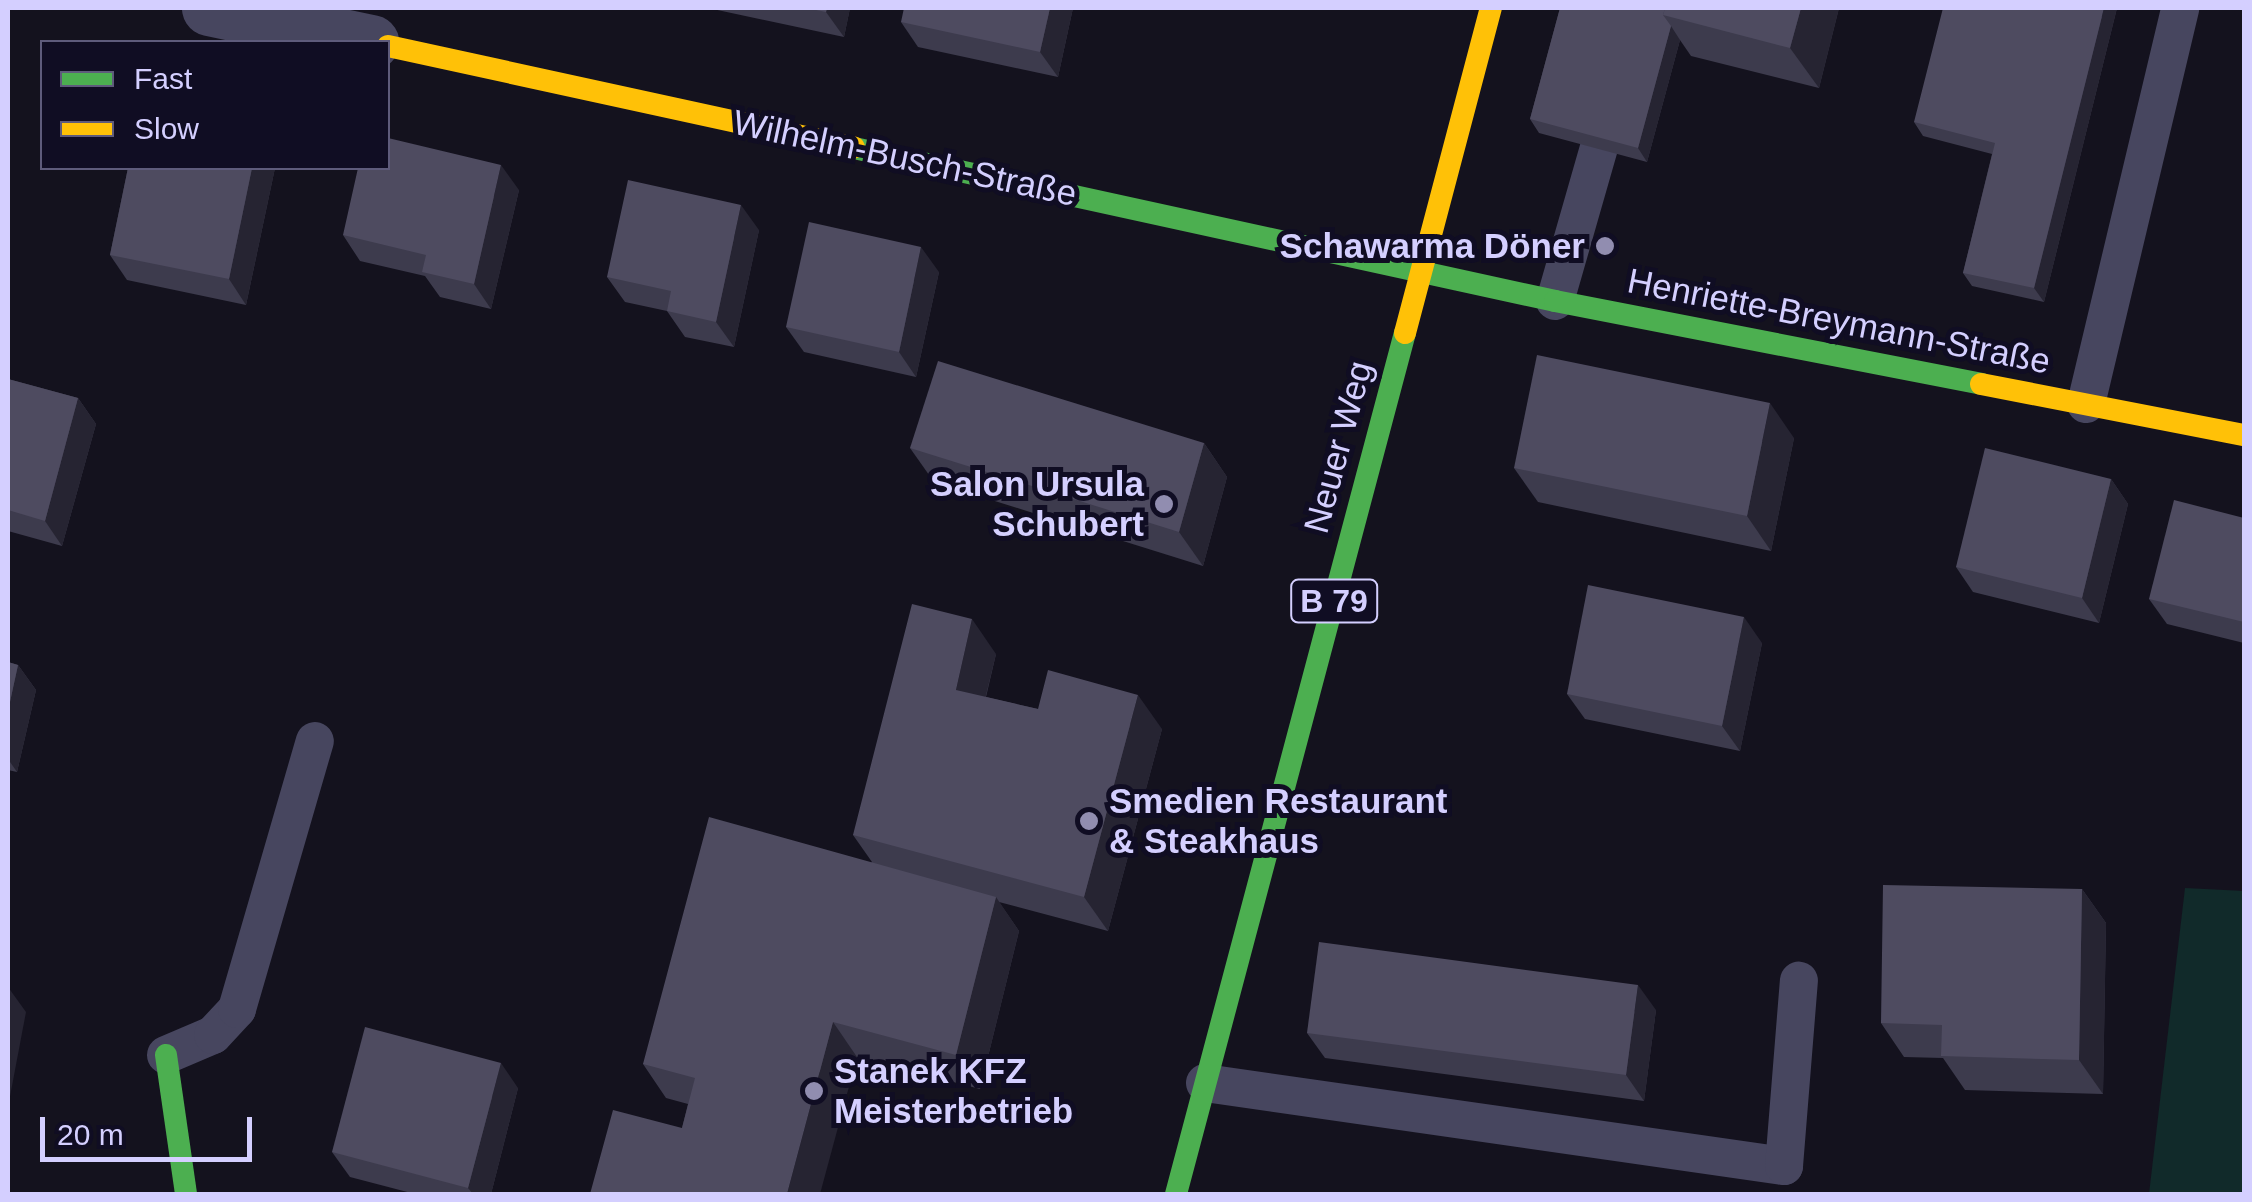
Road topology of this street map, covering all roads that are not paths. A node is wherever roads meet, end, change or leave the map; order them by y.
1 (209, 8) edge
2 (1492, 8) edge
3 (1638, 8) edge
4 (2180, 8) edge
5 (361, 40) edge
6 (390, 46) edge
7 (1422, 271) junction
8 (1555, 301) junction
9 (2086, 404) junction
10 (2244, 436) edge
11 (314, 741) dead end
12 (1799, 982) dead end
13 (166, 1055) joint
14 (1205, 1083) junction
15 (186, 1194) edge
16 (1176, 1194) edge

1 - 5 street
2 - 7 street, Neuer Weg / B 79
3 - 8 lane
4 - 9 lane
6 - 7 street, Wilhelm-Busch-Straße
7 - 8 street, Henriette-Breymann-Straße
7 - 14 street, Neuer Weg / B 79
8 - 9 street, Henriette-Breymann-Straße
9 - 10 street, Henriette-Breymann-Straße
11 - 13 lane
12 - 14 lane
13 - 15 street
14 - 16 street, Neuer Weg / B 79

